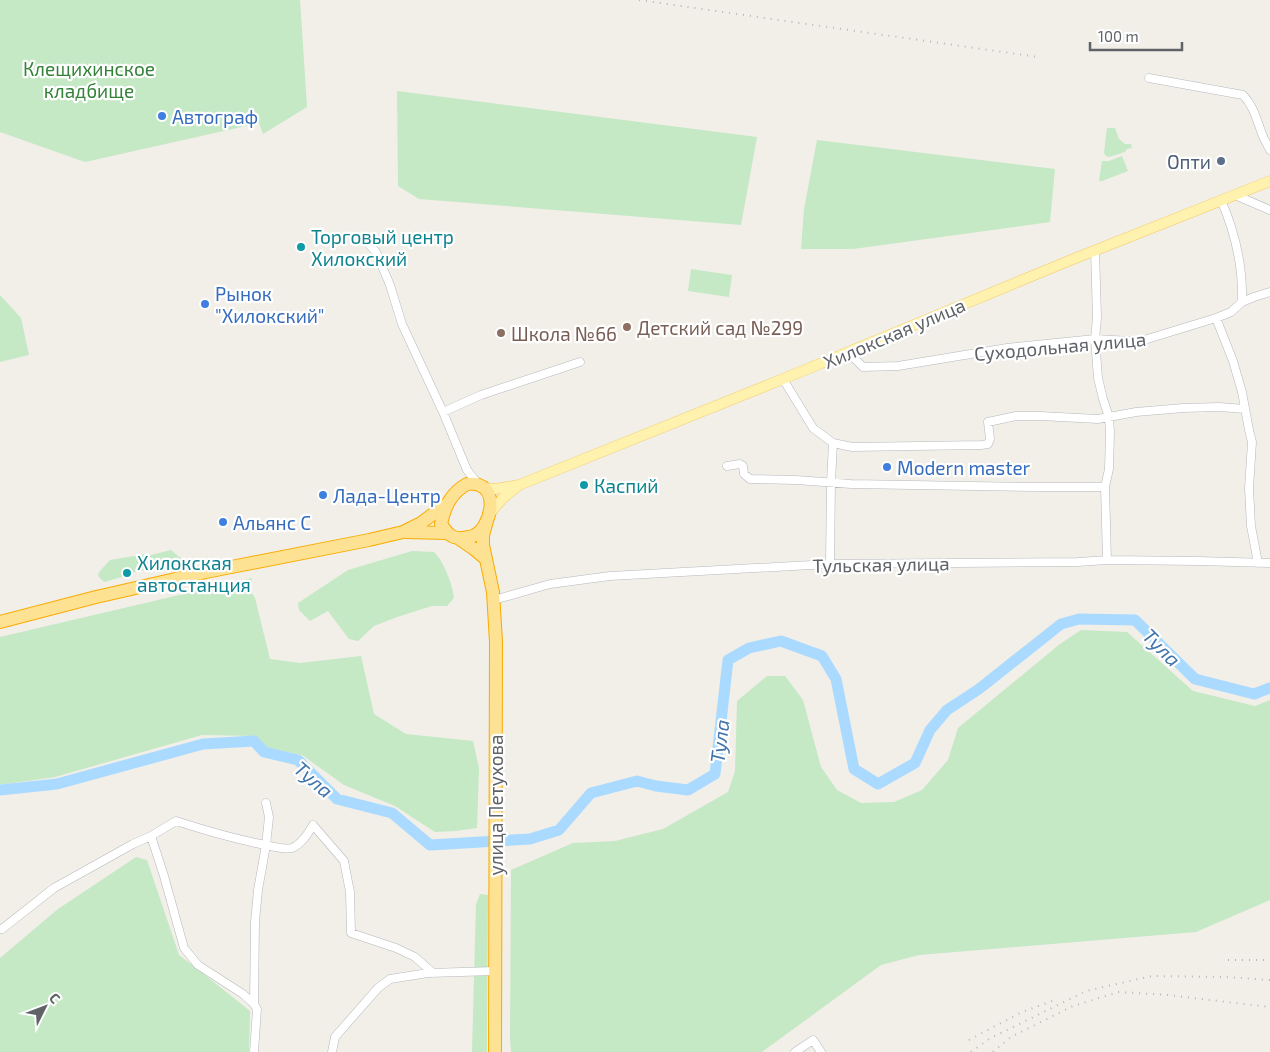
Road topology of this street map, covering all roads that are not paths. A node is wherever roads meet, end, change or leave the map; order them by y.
1 (1149, 78) dead end
2 (1270, 150) edge
3 (1270, 181) edge
4 (1236, 194) junction
5 (1221, 200) junction
6 (1270, 210) edge
7 (364, 239) dead end
8 (1095, 250) junction
9 (1270, 292) edge
10 (1242, 302) junction
11 (1216, 318) junction
12 (1095, 339) junction
13 (848, 352) junction
14 (580, 362) dead end
15 (783, 379) junction
16 (1245, 409) junction
17 (443, 412) junction
18 (1109, 417) junction
19 (833, 443) junction
20 (727, 466) dead end
21 (467, 470) junction
22 (831, 482) junction
23 (519, 485) junction
24 (462, 487) junction
25 (482, 487) junction
26 (1105, 487) junction
27 (448, 503) junction
28 (488, 517) junction
29 (403, 532) junction
30 (453, 536) junction
31 (486, 559) junction
32 (1107, 560) junction
33 (1269, 562) edge
34 (1258, 563) junction
35 (830, 564) junction
36 (494, 600) junction
37 (0, 622) edge
38 (266, 803) dead end
39 (152, 836) junction
40 (266, 845) junction
41 (0, 929) edge
42 (495, 971) junction
43 (433, 973) junction
44 (254, 1004) junction
45 (254, 1052) edge
46 (332, 1052) edge
47 (494, 1052) edge
48 (795, 1052) edge
49 (821, 1052) edge

1 - 2 street
3 - 4 main road, Хилокская улица
4 - 5 main road, Хилокская улица
4 - 6 street
5 - 8 main road, Хилокская улица
5 - 10 street
7 - 17 street
8 - 12 street
8 - 13 main road, Хилокская улица
9 - 10 street, Суходольная улица
10 - 11 street, Суходольная улица
11 - 12 street, Суходольная улица
11 - 16 street
12 - 13 street, Суходольная улица
12 - 18 street
13 - 15 main road, Хилокская улица
14 - 17 street
15 - 19 street
15 - 23 main road, Хилокская улица
16 - 18 street
16 - 34 street
17 - 21 street
18 - 19 street
18 - 26 street
19 - 22 street
20 - 22 street
21 - 24 street
21 - 25 street
22 - 26 street
22 - 35 street
23 - 25 main road
23 - 28 main road
24 - 25 highway
24 - 27 highway
25 - 28 highway
26 - 32 street
27 - 29 highway
27 - 30 highway
28 - 30 highway
28 - 31 highway, улица Петухова
29 - 30 highway
29 - 37 highway
30 - 31 highway
31 - 36 highway, улица Петухова
32 - 34 street, Тульская улица
32 - 35 street, Тульская улица
33 - 34 street, Тульская улица
35 - 36 street, Тульская улица
36 - 42 highway, улица Петухова
38 - 40 street
39 - 40 street
39 - 41 street
39 - 44 street
40 - 43 street
40 - 44 street
42 - 43 street
42 - 47 highway, улица Петухова
43 - 46 street
44 - 45 street
48 - 49 street

